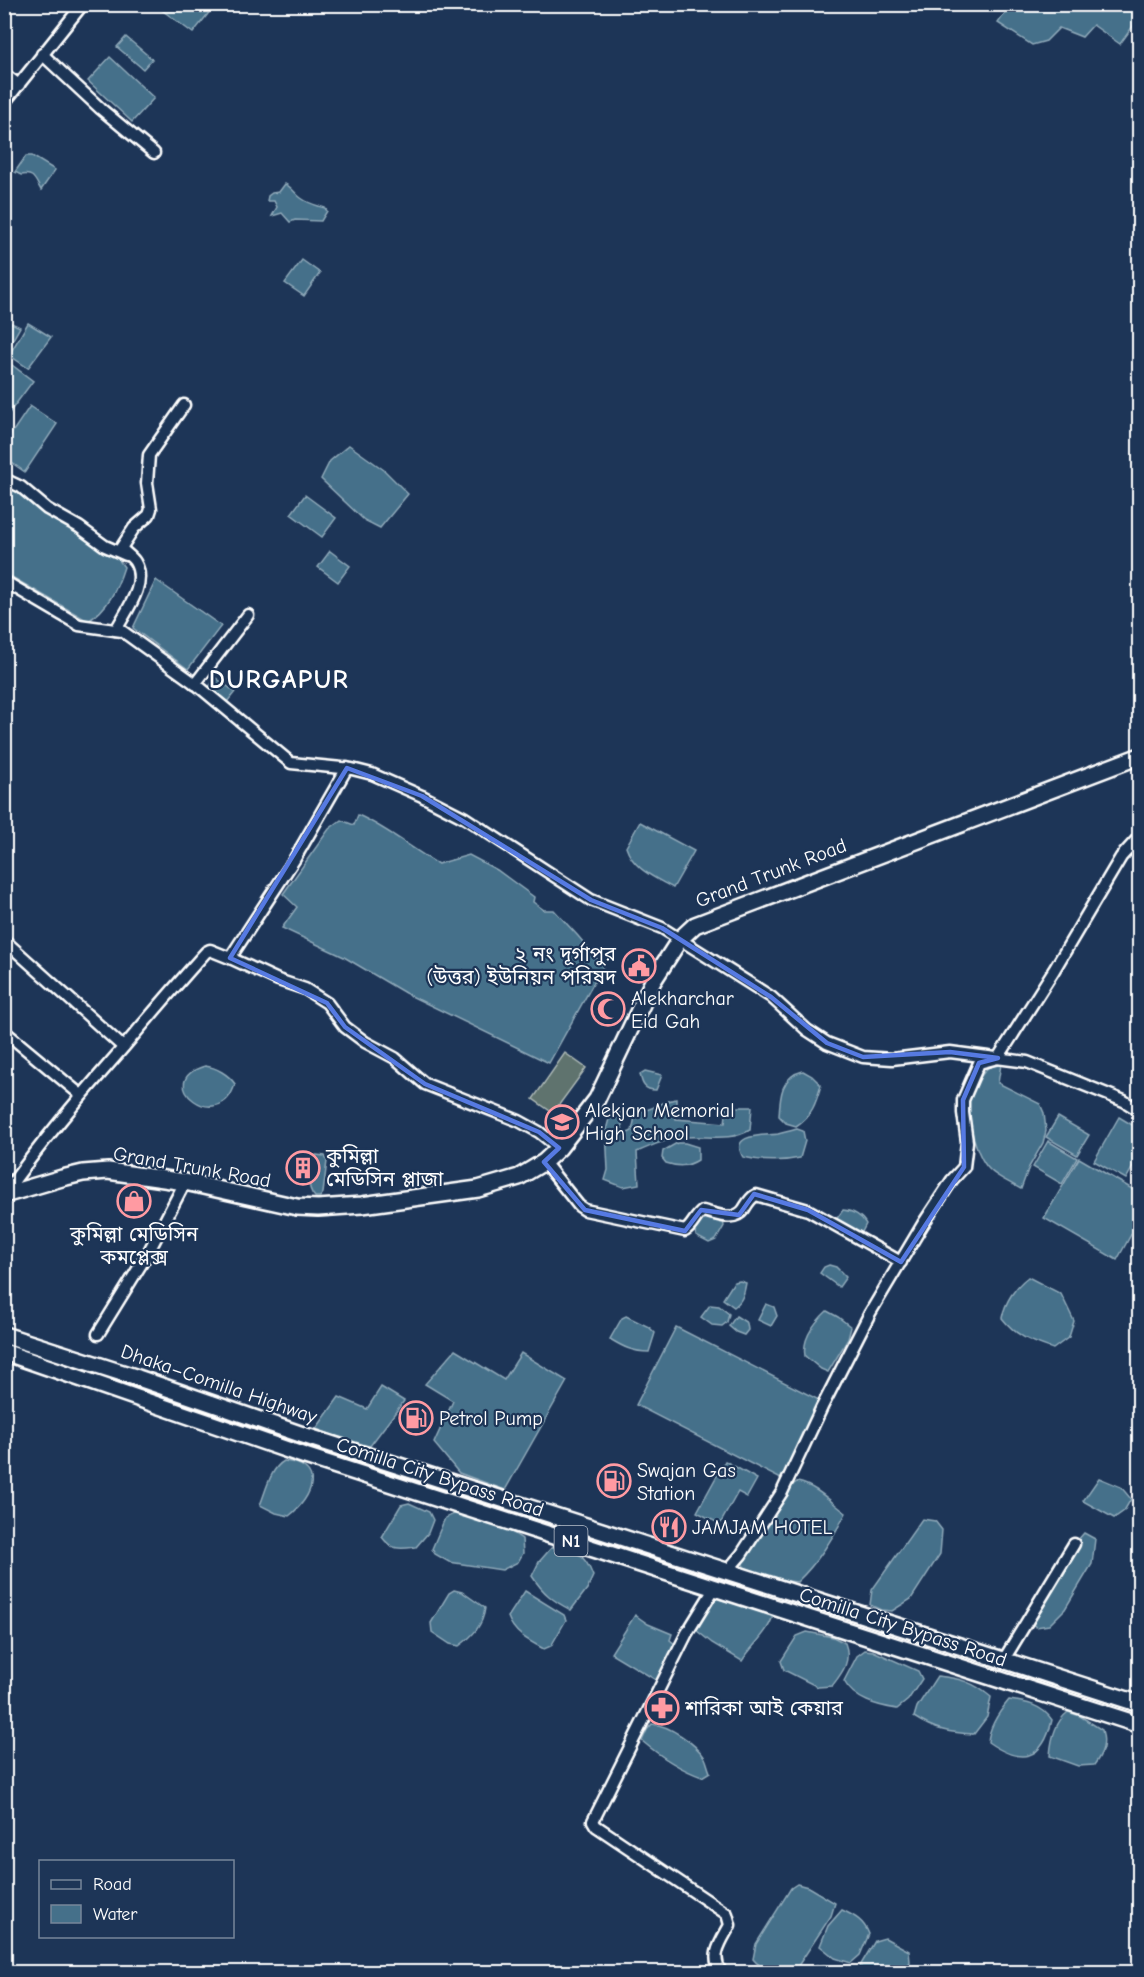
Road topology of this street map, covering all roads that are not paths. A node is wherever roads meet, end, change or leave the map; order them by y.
1 (83, 4) edge
2 (42, 54) junction
3 (4, 74) edge
4 (19, 85) junction
5 (4, 103) edge
6 (154, 153) dead end
7 (184, 405) dead end
8 (4, 479) edge
9 (126, 555) junction
10 (4, 581) edge
11 (248, 615) dead end
12 (116, 630) junction
13 (195, 684) junction
14 (1140, 756) edge
15 (347, 768) junction
16 (1140, 836) edge
17 (680, 939) junction
18 (4, 940) edge
19 (230, 958) junction
20 (4, 1031) edge
21 (123, 1047) junction
22 (999, 1058) junction
23 (81, 1095) junction
24 (1140, 1111) edge
25 (559, 1148) junction
26 (544, 1162) junction
27 (185, 1182) junction
28 (4, 1195) edge
29 (901, 1262) junction
30 (98, 1334) dead end
31 (4, 1335) edge
32 (4, 1352) edge
33 (1074, 1544) dead end
34 (727, 1571) junction
35 (714, 1589) junction
36 (1003, 1661) junction
37 (1140, 1704) edge
38 (1140, 1725) edge
39 (721, 1972) edge

1 - 2 street
2 - 4 street
2 - 6 street
3 - 4 street
4 - 5 street
7 - 9 street
8 - 9 street
9 - 12 street
10 - 12 street
11 - 13 street
12 - 13 street
13 - 15 street
14 - 17 highway, Grand Trunk Road
15 - 17 street
15 - 19 street
16 - 22 street
17 - 22 street
17 - 25 highway, Grand Trunk Road
18 - 21 street
19 - 21 street
19 - 25 street
20 - 23 street
21 - 23 street
22 - 24 street
22 - 29 street
23 - 28 street
25 - 26 highway, Grand Trunk Road
26 - 27 highway, Grand Trunk Road
26 - 29 street
27 - 28 highway, Grand Trunk Road
27 - 30 street
29 - 34 street
31 - 34 highway, Dhaka–Comilla Highway / N1
32 - 35 highway, Comilla City Bypass Road / N1
33 - 36 street
34 - 36 highway, Dhaka–Comilla Highway / N1
35 - 38 highway, Comilla City Bypass Road / N1
35 - 39 street
36 - 37 highway, Dhaka–Comilla Highway / N1

